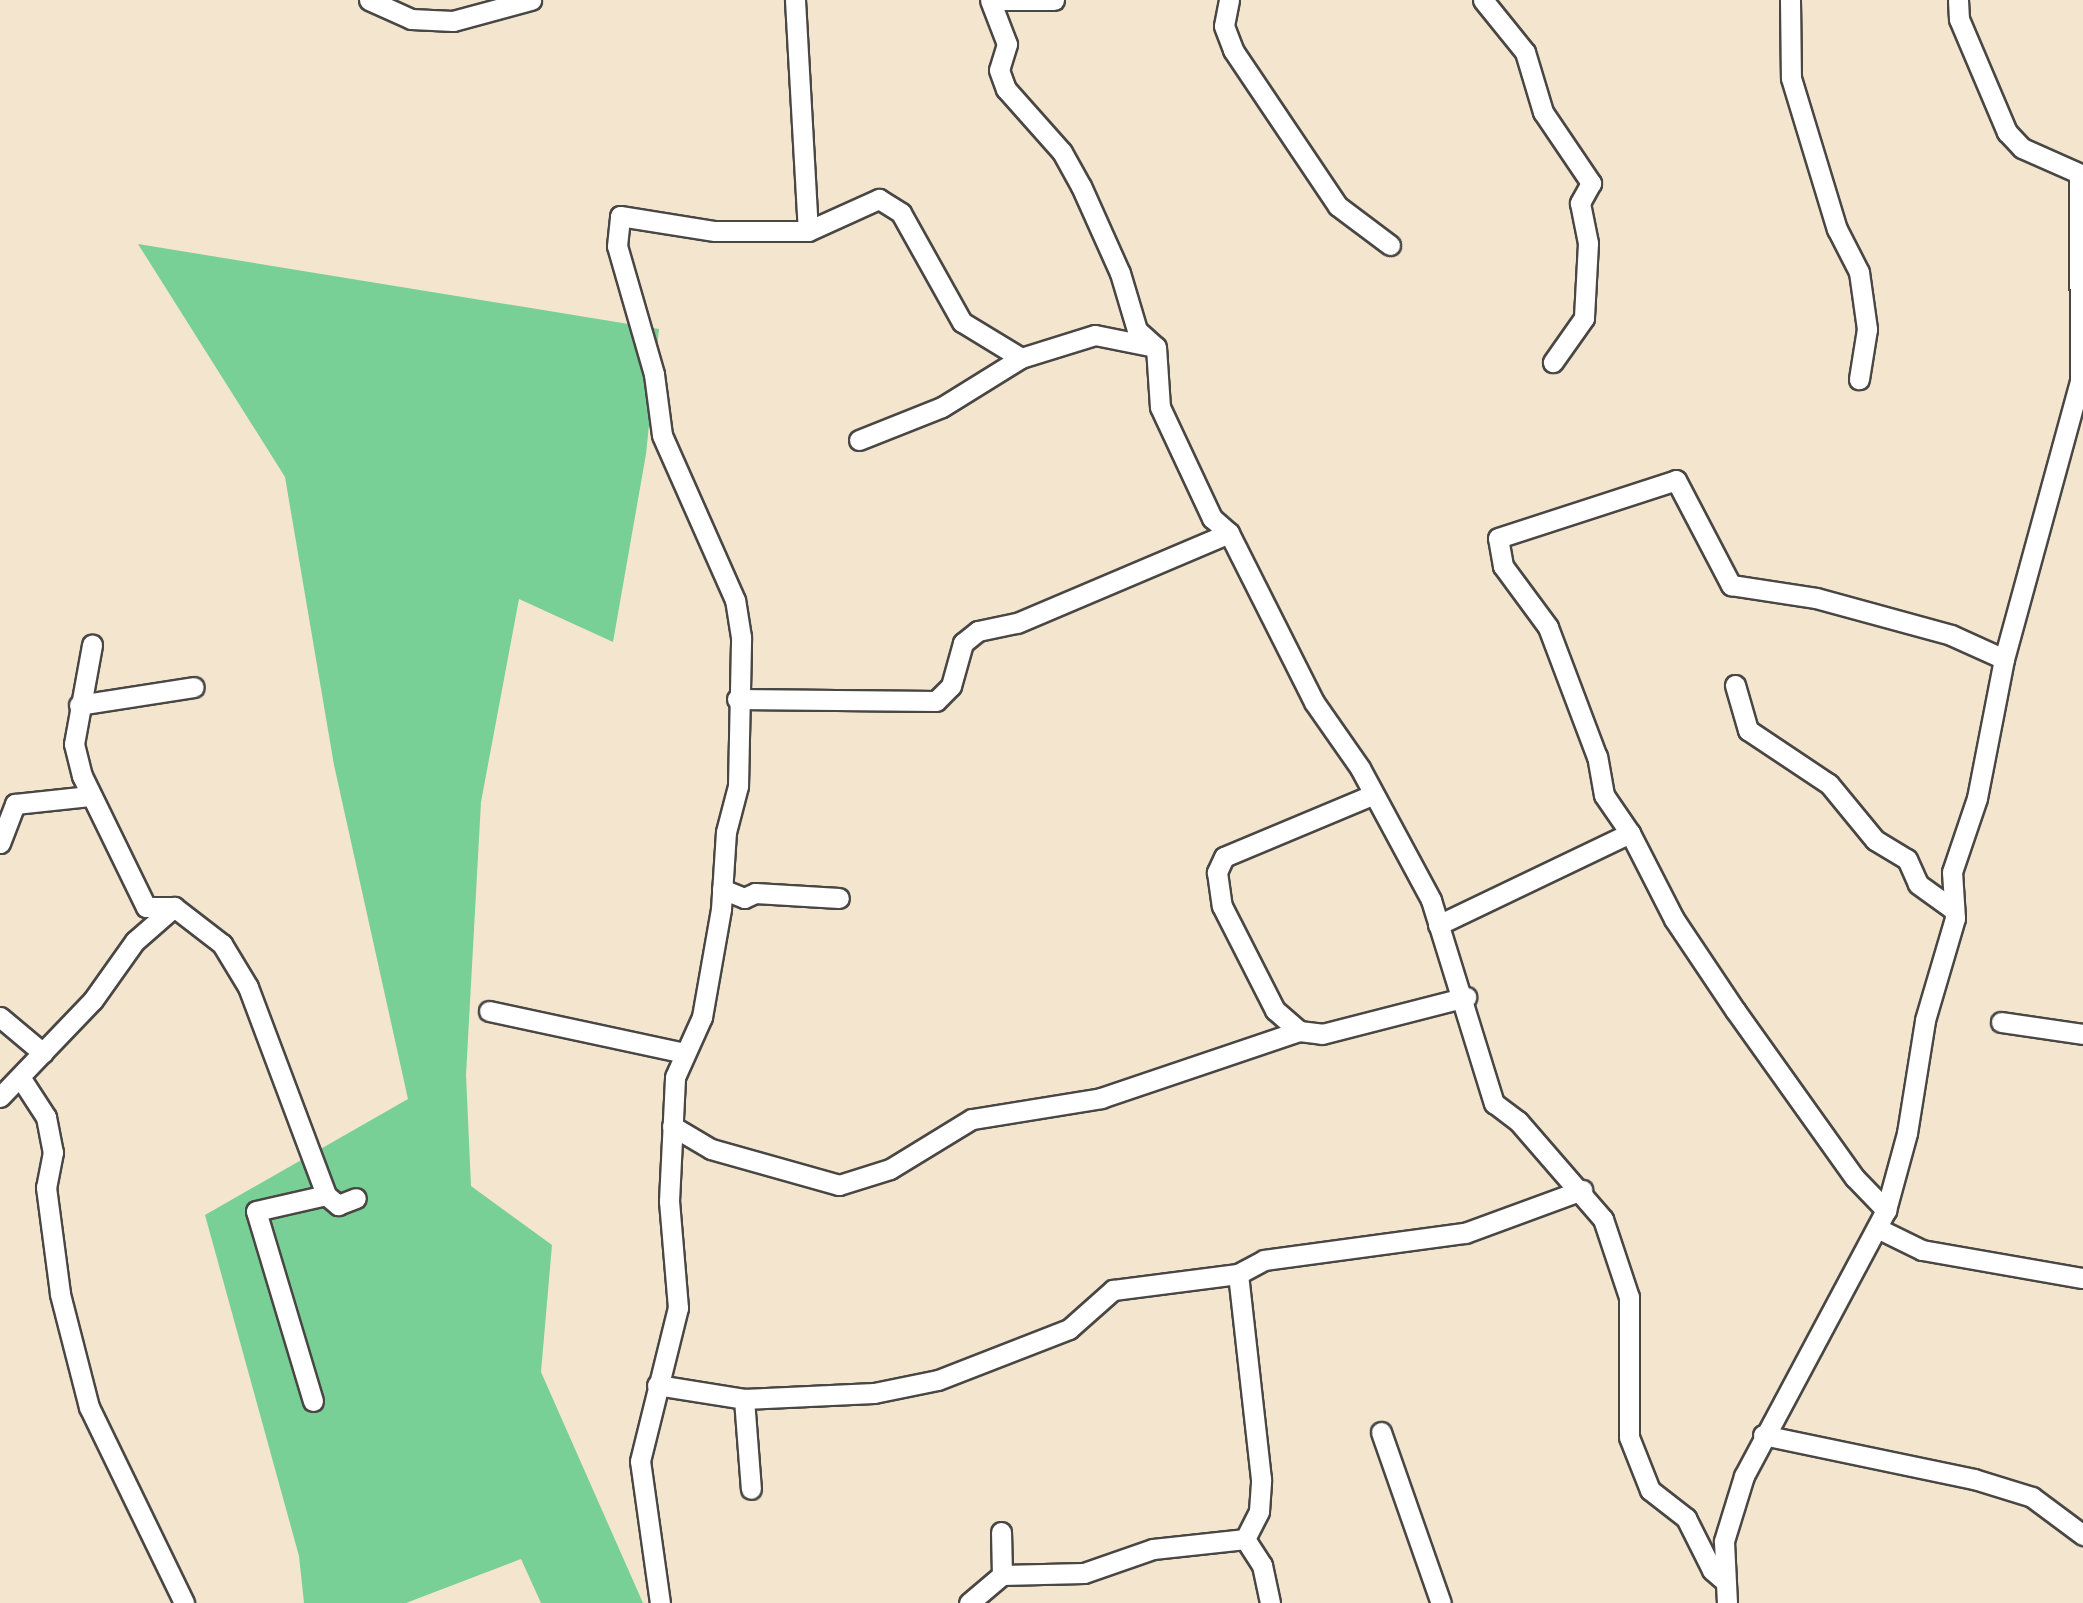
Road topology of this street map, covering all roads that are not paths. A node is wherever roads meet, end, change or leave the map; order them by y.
1 (369, 0) edge
2 (531, 0) edge
3 (796, 0) edge
4 (990, 0) edge
5 (1000, 0) edge
6 (1054, 0) edge
7 (1228, 0) edge
8 (1483, 0) edge
9 (1790, 0) edge
10 (1958, 0) edge
11 (2081, 175) edge
12 (808, 231) junction
13 (1390, 245) dead end
14 (1156, 347) junction
15 (1021, 358) junction
16 (1553, 362) dead end
17 (1859, 379) dead end
18 (859, 440) dead end
19 (1229, 533) junction
20 (92, 645) dead end
21 (2004, 659) junction
22 (1735, 685) dead end
23 (194, 687) dead end
24 (737, 699) junction
25 (79, 705) junction
26 (1372, 795) junction
27 (90, 796) junction
28 (1630, 833) junction
29 (0, 843) edge
30 (722, 889) junction
31 (839, 898) dead end
32 (174, 906) junction
33 (1954, 911) junction
34 (1438, 925) junction
35 (1466, 997) junction
36 (489, 1011) dead end
37 (0, 1017) edge
38 (2001, 1022) dead end
39 (1298, 1031) junction
40 (2083, 1034) edge
41 (43, 1053) junction
42 (685, 1053) junction
43 (20, 1077) junction
44 (0, 1097) edge
45 (672, 1126) junction
46 (1582, 1190) junction
47 (326, 1195) junction
48 (356, 1198) dead end
49 (1886, 1210) junction
50 (1877, 1228) junction
51 (1238, 1274) junction
52 (2083, 1279) edge
53 (657, 1385) junction
54 (744, 1399) junction
55 (313, 1401) dead end
56 (1381, 1432) dead end
57 (1763, 1435) junction
58 (751, 1489) dead end
59 (1001, 1532) dead end
60 (2083, 1535) edge
61 (1245, 1539) junction
62 (1002, 1576) junction
63 (1726, 1582) junction
64 (184, 1603) edge
65 (660, 1603) edge
66 (969, 1603) edge
67 (1270, 1603) edge
68 (1441, 1603) edge
69 (1727, 1603) edge

1 - 2 street
3 - 12 street
4 - 14 street
5 - 6 street
7 - 13 street
8 - 16 street
9 - 17 street
10 - 11 street
11 - 21 street
12 - 15 street
12 - 24 street
14 - 15 street
14 - 19 street
15 - 18 street
19 - 24 street
19 - 26 street
20 - 25 street
21 - 28 street
21 - 33 street
22 - 33 street
23 - 25 street
24 - 30 street
25 - 27 street
26 - 34 street
26 - 39 street
27 - 29 street
27 - 32 street
28 - 34 street
28 - 49 street
30 - 31 street
30 - 42 street
32 - 41 street
32 - 47 street
33 - 49 street
34 - 35 street
35 - 39 street
35 - 46 street
36 - 42 street
37 - 41 street
38 - 40 street
39 - 45 street
41 - 43 street
42 - 45 street
43 - 44 street
43 - 64 street
45 - 53 street
46 - 51 street
46 - 63 street
47 - 48 street
47 - 55 street
49 - 50 street
50 - 52 street
50 - 57 street
51 - 54 street
51 - 61 street
53 - 54 street
53 - 65 street
54 - 58 street
56 - 68 street
57 - 60 street
57 - 63 street
59 - 62 street
61 - 62 street
61 - 67 street
62 - 66 street
63 - 69 street

